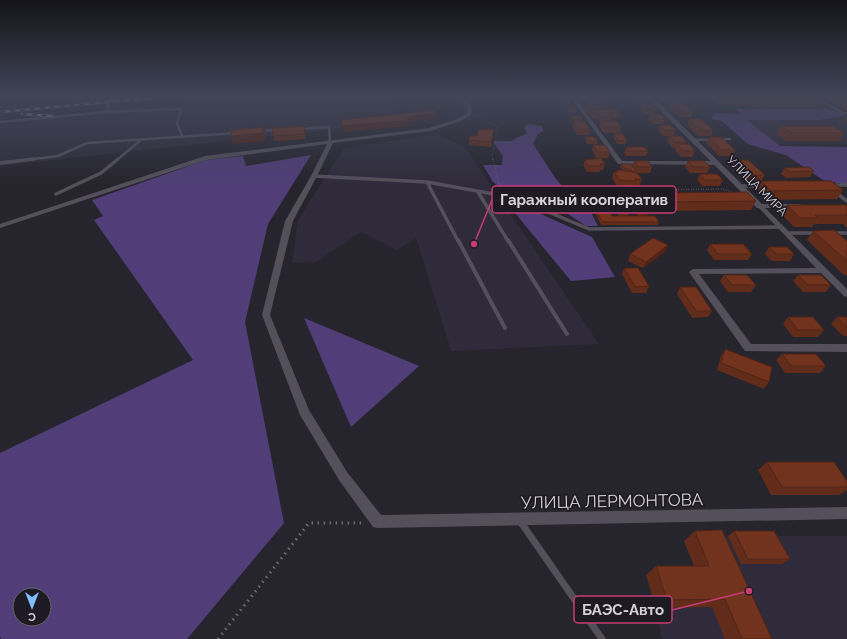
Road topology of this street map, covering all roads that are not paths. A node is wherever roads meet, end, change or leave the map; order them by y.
1 (179, 126) edge
2 (440, 126) edge
3 (593, 126) edge
4 (679, 126) edge
5 (293, 129) edge
6 (279, 130) edge
7 (242, 132) edge
8 (257, 132) edge
9 (182, 136) junction
10 (142, 139) junction
11 (730, 139) dead end
12 (693, 140) junction
13 (330, 143) junction
14 (0, 163) edge
15 (716, 163) junction
16 (314, 176) junction
17 (427, 182) junction
18 (826, 185) edge
19 (847, 185) edge
20 (740, 186) junction
21 (770, 186) edge
22 (831, 189) edge
23 (478, 192) junction
24 (56, 194) dead end
25 (844, 204) edge
26 (760, 206) junction
27 (807, 206) edge
28 (0, 226) edge
29 (783, 230) junction
30 (832, 233) junction
31 (847, 233) edge
32 (837, 237) edge
33 (824, 270) junction
34 (847, 294) edge
35 (504, 328) dead end
36 (567, 334) dead end
37 (847, 348) edge
38 (847, 513) edge
39 (519, 520) junction
40 (602, 639) edge

1 - 9 lane
2 - 13 street
3 - 15 street
4 - 12 street, УЛИЦА МИРА
5 - 13 lane
6 - 8 lane
7 - 9 lane
9 - 10 lane
10 - 14 lane
10 - 24 lane
11 - 12 lane
12 - 15 street, УЛИЦА МИРА
13 - 16 street
13 - 28 street
15 - 20 street, УЛИЦА МИРА
16 - 17 lane
16 - 39 street, УЛИЦА ЛЕРМОНТОВА
17 - 23 lane
17 - 35 lane
18 - 19 lane
20 - 21 lane
20 - 26 street, УЛИЦА МИРА
22 - 25 lane
23 - 29 lane
23 - 36 lane
26 - 27 street
26 - 29 street, УЛИЦА МИРА
29 - 30 lane
29 - 33 street, УЛИЦА МИРА
30 - 31 lane
30 - 32 lane
33 - 34 street, УЛИЦА МИРА
33 - 37 street
38 - 39 street, УЛИЦА ЛЕРМОНТОВА
39 - 40 lane

